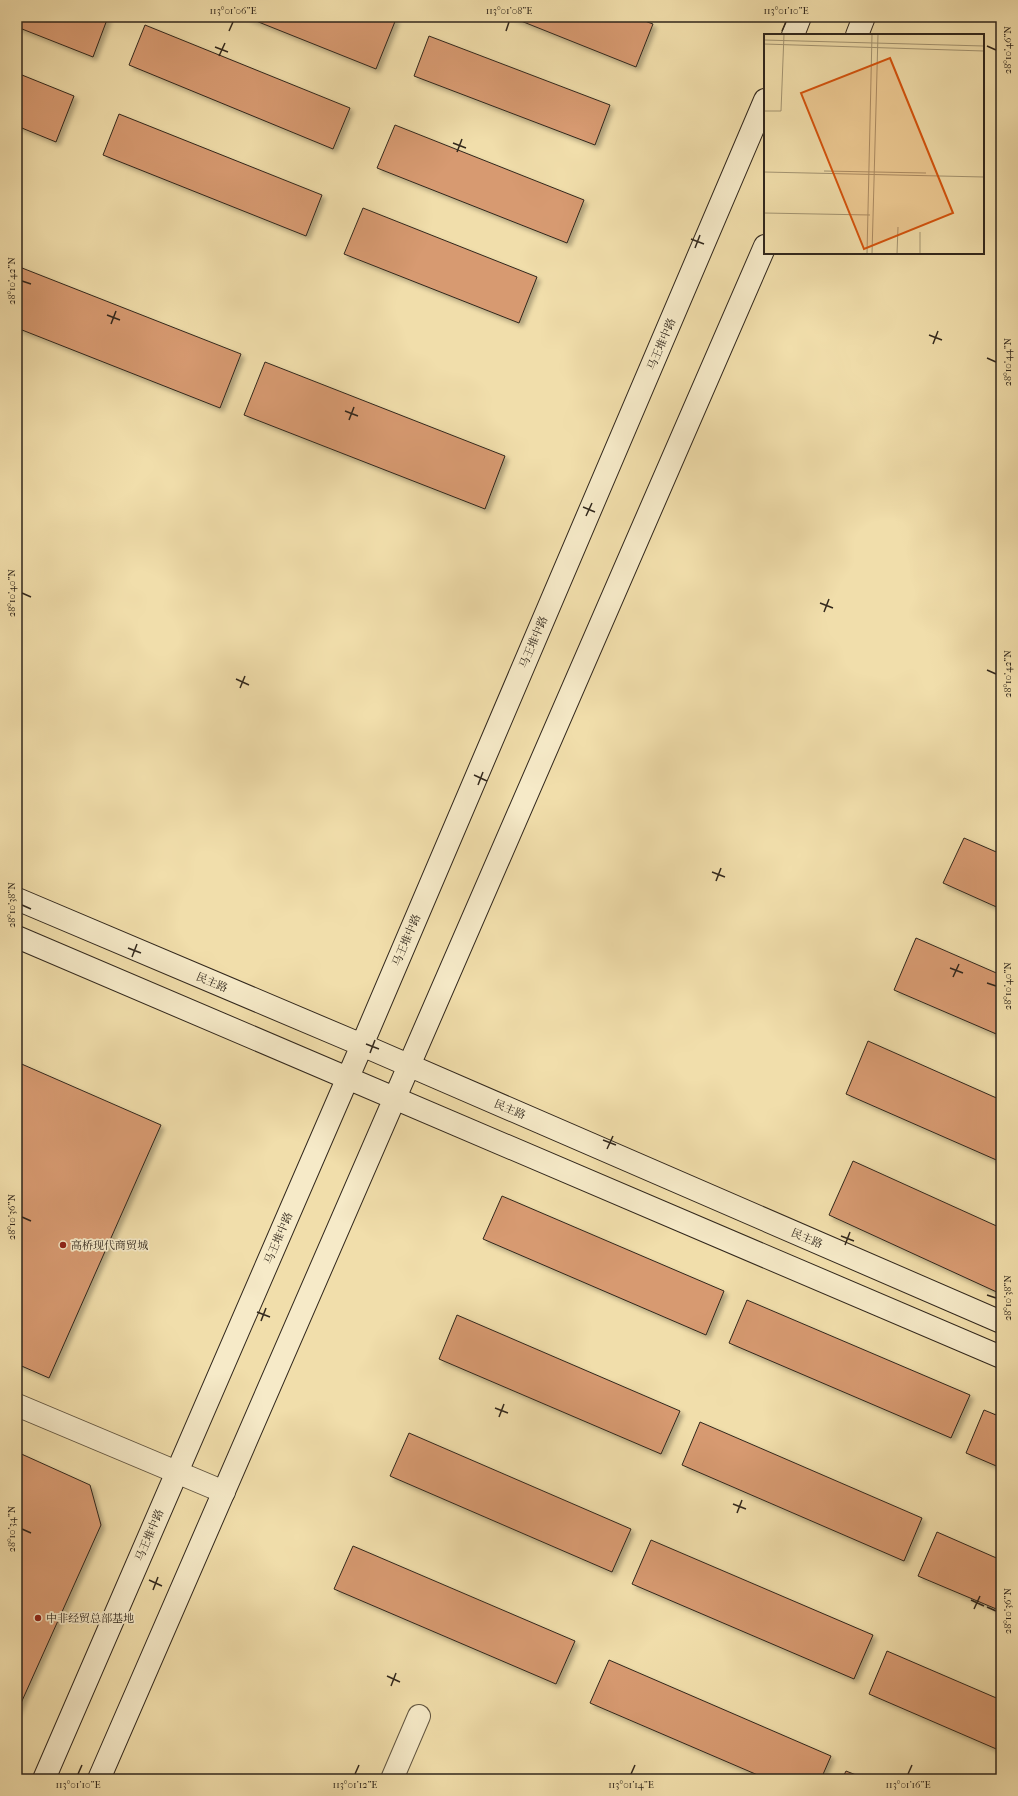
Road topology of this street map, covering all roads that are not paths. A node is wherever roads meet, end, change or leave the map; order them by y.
1 (800, 17) edge
2 (864, 17) edge
3 (793, 34) edge
4 (857, 34) edge
5 (764, 102) edge
6 (764, 248) edge
7 (17, 900) edge
8 (17, 937) edge
9 (362, 1045) junction
10 (409, 1066) junction
11 (347, 1079) junction
12 (394, 1099) junction
13 (1001, 1322) edge
14 (1001, 1357) edge
15 (17, 1405) edge
16 (176, 1473) junction
17 (224, 1492) junction
18 (419, 1716) dead end
19 (44, 1779) edge
20 (99, 1779) edge
21 (392, 1779) edge

1 - 3 main road
2 - 4 main road
5 - 9 main road, 马王堆中路
6 - 10 main road
7 - 9 main road, 民主路
8 - 11 main road
9 - 10 main road, 民主路
9 - 11 main road, 马王堆中路
10 - 12 main road
10 - 13 main road, 民主路
11 - 12 main road
11 - 16 main road, 马王堆中路
12 - 14 main road
12 - 17 main road
15 - 16 main road
16 - 17 main road
16 - 19 main road, 马王堆中路
17 - 20 main road
18 - 21 main road

